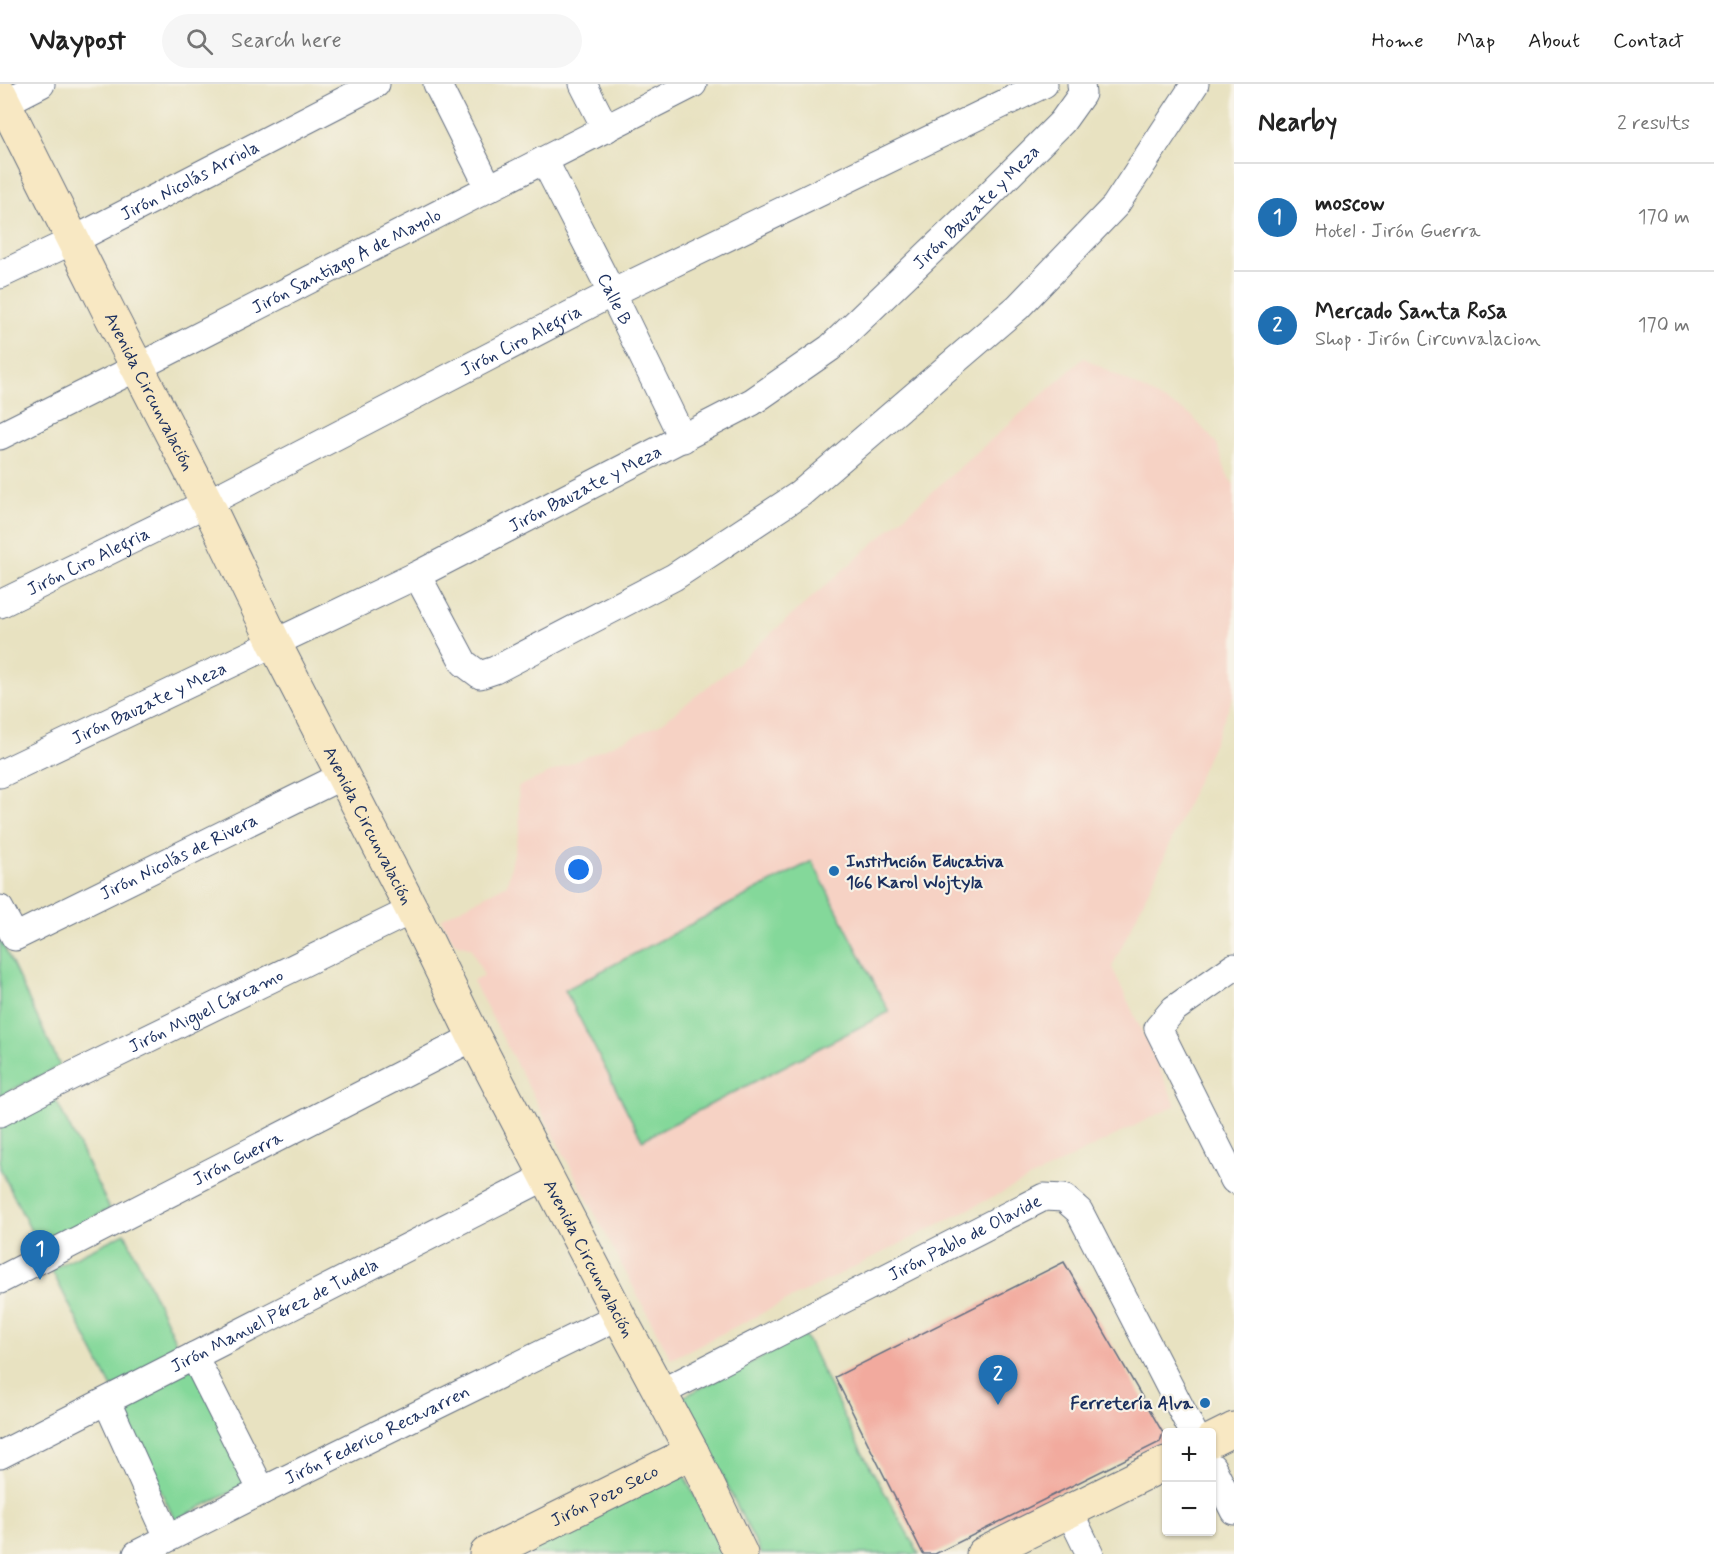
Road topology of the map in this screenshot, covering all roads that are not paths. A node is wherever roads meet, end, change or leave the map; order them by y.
1 (41, 84) edge
2 (376, 84) edge
3 (437, 84) edge
4 (583, 84) edge
5 (693, 84) edge
6 (1044, 84) edge
7 (1081, 84) edge
8 (1195, 84) edge
9 (2, 100) edge
10 (606, 129) junction
11 (544, 160) junction
12 (489, 188) junction
13 (74, 240) junction
14 (0, 275) edge
15 (612, 293) junction
16 (137, 367) junction
17 (0, 436) edge
18 (682, 439) junction
19 (207, 503) junction
20 (417, 575) junction
21 (0, 604) edge
22 (275, 644) junction
23 (0, 774) edge
24 (342, 776) junction
25 (0, 909) edge
26 (412, 910) junction
27 (1234, 967) edge
28 (474, 1037) junction
29 (0, 1113) edge
30 (547, 1176) junction
31 (1234, 1180) edge
32 (0, 1280) edge
33 (619, 1316) junction
34 (194, 1356) junction
35 (660, 1393) junction
36 (107, 1402) junction
37 (1191, 1428) edge
38 (1234, 1429) edge
39 (1216, 1438) edge
40 (692, 1452) junction
41 (0, 1455) edge
42 (1162, 1465) edge
43 (1216, 1475) edge
44 (262, 1491) junction
45 (1069, 1511) junction
46 (1234, 1511) edge
47 (168, 1537) junction
48 (137, 1554) edge
49 (486, 1554) edge
50 (741, 1554) edge
51 (983, 1554) edge
52 (1090, 1554) edge

1 - 9 street
2 - 13 street, Jirón Nicolás Arriola
3 - 12 street
4 - 10 street
5 - 10 street, Jirón Santiago A de Mayolo
6 - 15 street, Jirón Ciro Alegria
7 - 18 street, Jirón Bauzate y Meza
8 - 20 street
9 - 13 street, Avenida Circunvalación
10 - 11 street, Jirón Santiago A de Mayolo
11 - 12 street, Jirón Santiago A de Mayolo
11 - 15 street, Calle B
12 - 16 street, Jirón Santiago A de Mayolo
13 - 14 street, Jirón Nicolás Arriola
13 - 16 street, Avenida Circunvalación
15 - 18 street, Calle B
15 - 19 street, Jirón Ciro Alegria
16 - 17 street, Jirón Santiago A de Mayolo
16 - 19 street, Avenida Circunvalación
18 - 20 street, Jirón Bauzate y Meza
19 - 21 street, Jirón Ciro Alegria
19 - 22 street, Avenida Circunvalación
20 - 22 street, Jirón Bauzate y Meza
22 - 23 street, Jirón Bauzate y Meza
22 - 24 street, Avenida Circunvalación
24 - 25 street, Jirón Nicolás de Rivera
24 - 26 street, Avenida Circunvalación
26 - 28 street, Avenida Circunvalación
26 - 29 street, Jirón Miguel Cárcamo
27 - 31 street
28 - 30 street, Avenida Circunvalación
28 - 32 street, Jirón Guerra
30 - 33 street, Avenida Circunvalación
30 - 34 street, Jirón Manuel Pérez de Tudela
33 - 35 street, Avenida Circunvalación
33 - 44 street, Jirón Federico Recavarren
34 - 36 street, Jirón Manuel Pérez de Tudela
34 - 44 street
35 - 37 street, Jirón Pablo de Olavide
35 - 40 street, Avenida Circunvalación
36 - 41 street, Jirón Manuel Pérez de Tudela
36 - 47 street
38 - 39 street
40 - 49 street, Jirón Pozo Seco
40 - 50 street, Avenida Circunvalación
42 - 45 street
43 - 46 street
44 - 47 street, Jirón Federico Recavarren
45 - 51 street
45 - 52 street
47 - 48 street, Jirón Federico Recavarren

